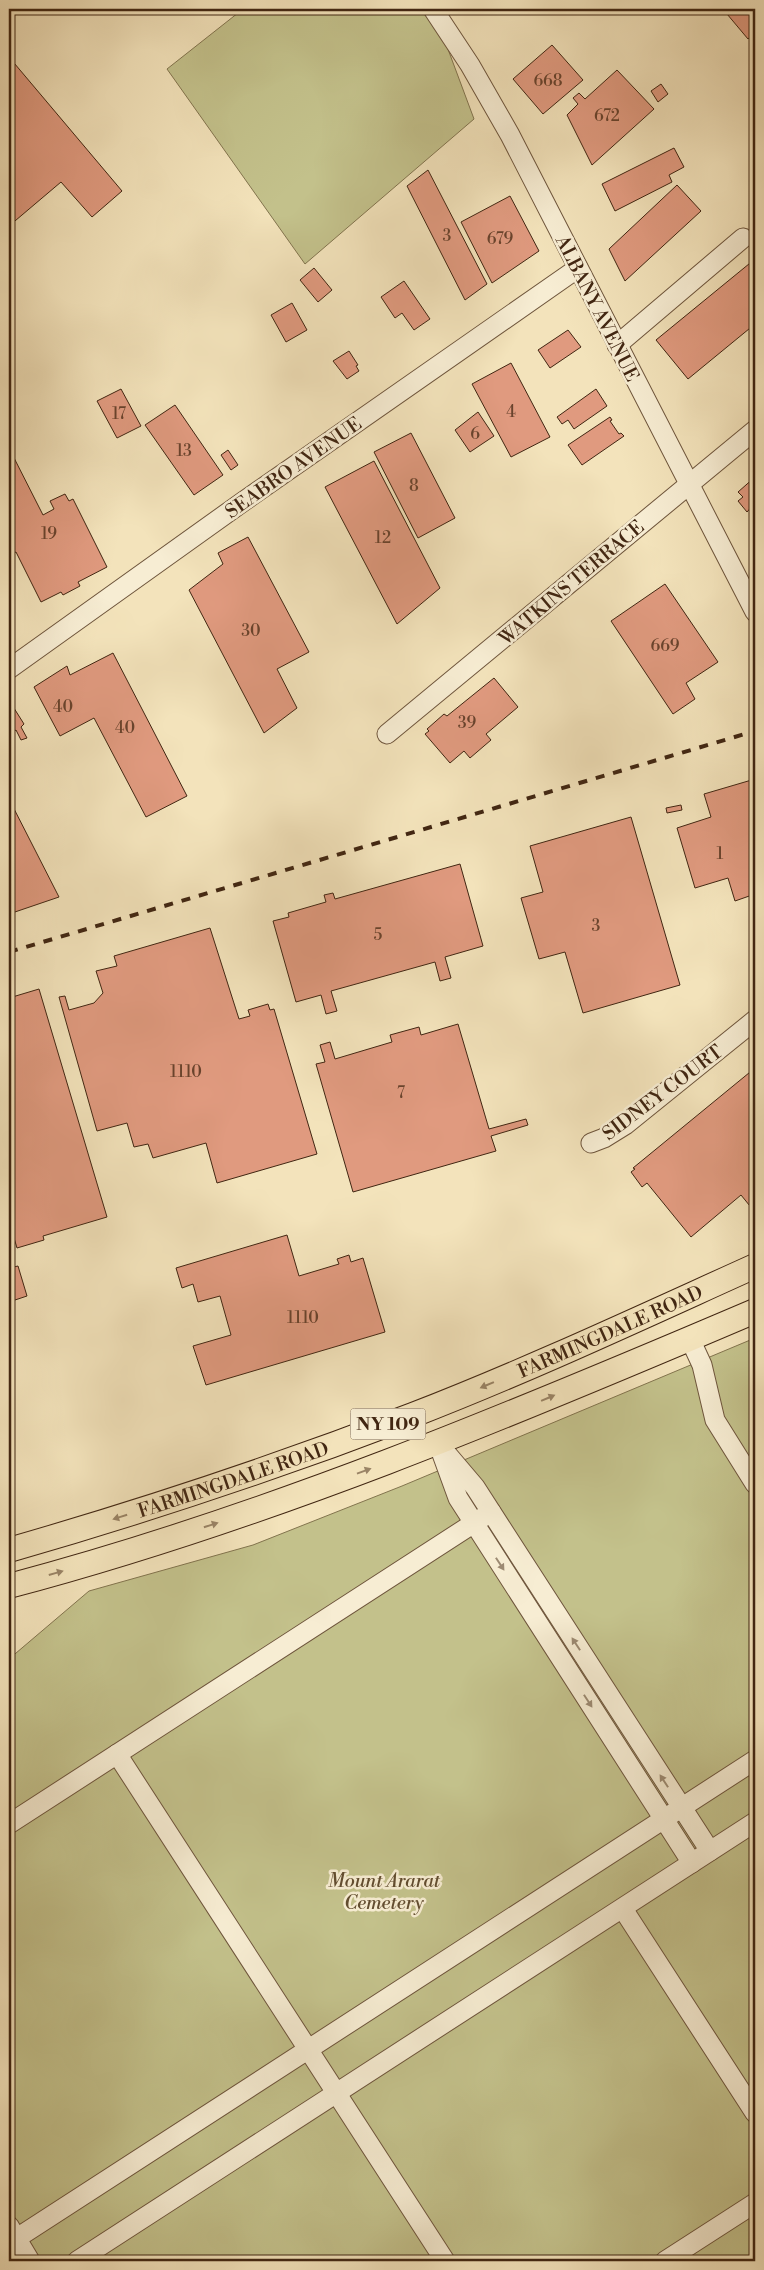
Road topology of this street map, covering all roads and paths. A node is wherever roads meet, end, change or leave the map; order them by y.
1 (433, 9) edge
2 (743, 238) dead end
3 (578, 268) junction
4 (617, 345) junction
5 (755, 430) edge
6 (689, 485) junction
7 (755, 612) edge
8 (9, 669) edge
9 (388, 734) dead end
10 (755, 1020) edge
11 (591, 1143) dead end
12 (755, 1266) edge
13 (755, 1311) edge
14 (690, 1339) junction
15 (438, 1443) junction
16 (755, 1484) edge
17 (491, 1512) junction
18 (474, 1523) junction
19 (9, 1550) edge
20 (9, 1586) edge
21 (117, 1754) junction
22 (755, 1760) edge
23 (682, 1808) junction
24 (664, 1820) junction
25 (755, 1822) edge
26 (9, 1824) edge
27 (710, 1852) junction
28 (692, 1863) junction
29 (623, 1909) junction
30 (309, 2050) junction
31 (336, 2093) junction
32 (755, 2113) edge
33 (755, 2204) edge
34 (13, 2232) edge
35 (29, 2261) edge
36 (77, 2261) edge
37 (445, 2261) edge
38 (665, 2261) edge

1 - 3 street, ALBANY AVENUE
2 - 4 street
3 - 4 street, ALBANY AVENUE
3 - 8 street, SEABRO AVENUE
4 - 6 street, ALBANY AVENUE
5 - 6 street, WATKINS TERRACE
6 - 7 street, ALBANY AVENUE
6 - 9 street, WATKINS TERRACE
10 - 11 street, SIDNEY COURT
12 -> 19 main road, FARMINGDALE ROAD / NY 109
13 - 14 main road, FARMINGDALE ROAD / NY 109
15 -> 14 main road, FARMINGDALE ROAD / NY 109
14 - 16 street
15 - 17 street
15 - 18 street
20 -> 15 main road, FARMINGDALE ROAD / NY 109
17 - 18 street
23 -> 17 street
18 - 21 street
18 -> 24 street
21 - 26 street
21 - 30 street
22 - 23 street
23 - 24 street
23 - 27 street
24 - 28 street
24 - 30 street
25 - 27 street
27 - 28 street
28 - 29 street
29 - 31 street
29 - 32 street
30 - 31 street
30 - 34 street
31 - 36 street
31 - 37 street
33 - 38 street
34 - 35 street

